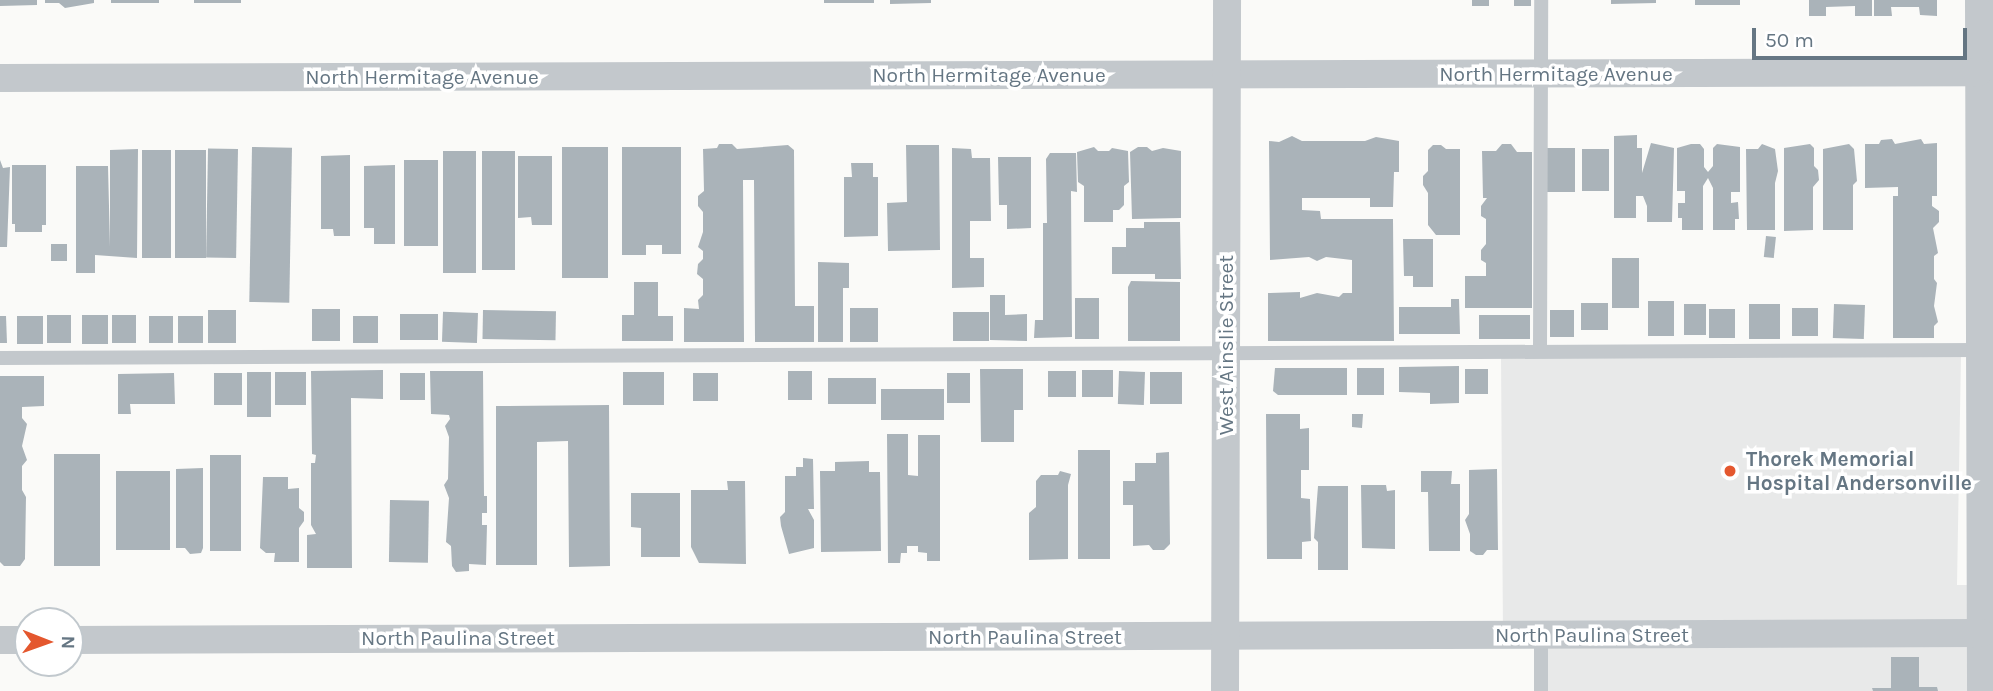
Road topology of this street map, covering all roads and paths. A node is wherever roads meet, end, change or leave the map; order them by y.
1 (1227, 0) edge
2 (1541, 0) edge
3 (1979, 0) edge
4 (1979, 72) junction
5 (1541, 74) junction
6 (1226, 75) junction
7 (0, 78) edge
8 (1980, 350) junction
9 (1540, 351) junction
10 (1226, 352) junction
11 (0, 358) edge
12 (1980, 634) junction
13 (1541, 635) junction
14 (1225, 636) junction
15 (84, 640) edge
16 (1225, 691) edge
17 (1541, 691) edge
18 (1981, 691) edge

1 - 6 street, West Ainslie Street
2 - 5 lane
3 - 4 street
4 - 5 street, North Hermitage Avenue
4 - 8 street
5 - 6 street, North Hermitage Avenue
5 - 9 lane
6 - 7 street, North Hermitage Avenue
6 - 10 street, West Ainslie Street
8 - 9 lane
8 - 12 street
9 - 10 lane
10 - 11 lane
10 - 14 street, West Ainslie Street
12 - 13 street, North Paulina Street
12 - 18 street
13 - 14 street, North Paulina Street
13 - 17 lane
14 - 15 street, North Paulina Street
14 - 16 street, West Ainslie Street

